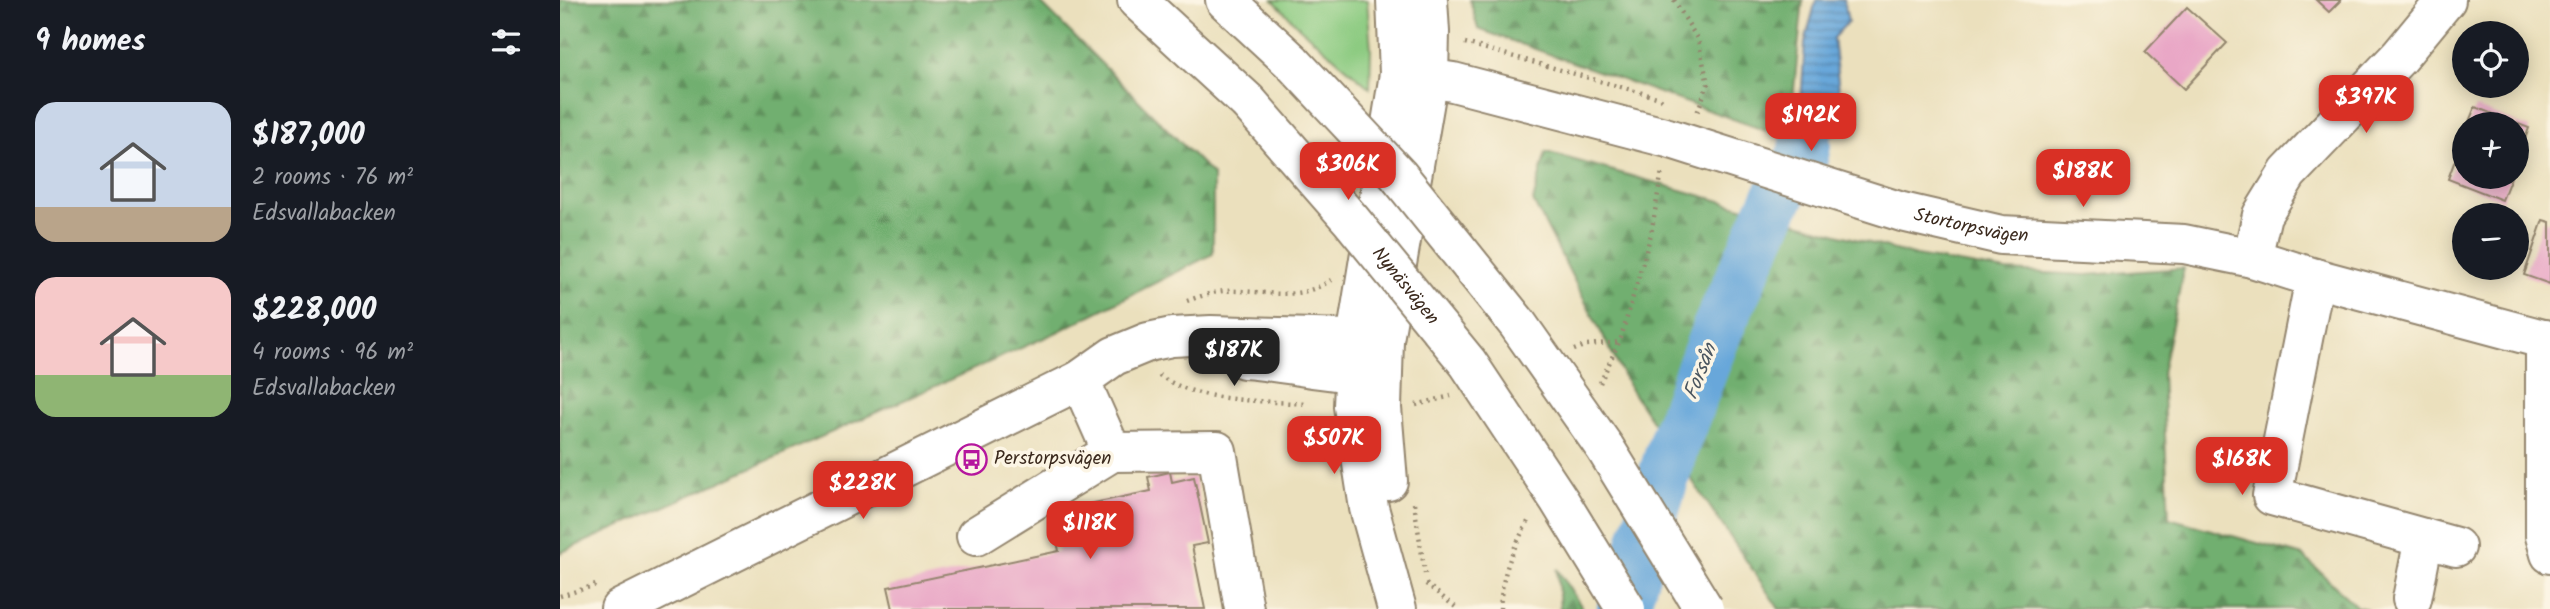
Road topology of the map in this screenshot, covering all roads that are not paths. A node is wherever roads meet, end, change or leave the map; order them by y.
1 (1138, 0) edge
2 (1225, 0) edge
3 (1396, 0) edge
4 (1428, 0) edge
5 (2446, 0) edge
6 (1414, 76) junction
7 (2252, 258) junction
8 (2315, 278) junction
9 (2547, 340) edge
10 (1369, 357) junction
11 (1080, 380) junction
12 (1112, 452) junction
13 (976, 536) dead end
14 (2550, 554) edge
15 (1412, 598) edge
16 (2412, 599) dead end
17 (620, 609) edge
18 (1244, 609) edge
19 (1626, 609) edge
20 (1704, 609) edge

1 - 19 main road, Nynäsvägen, bridge
2 - 20 main road, bridge
3 - 6 main road
4 - 6 main road
5 - 7 main road
6 - 7 main road, Stortorpsvägen
6 - 10 main road
7 - 8 main road, Stortorpsvägen
8 - 9 main road, Stortorpsvägen
8 - 16 main road
9 - 14 main road
10 - 11 main road
10 - 15 main road
11 - 12 main road
11 - 17 main road
12 - 13 main road
12 - 18 main road

